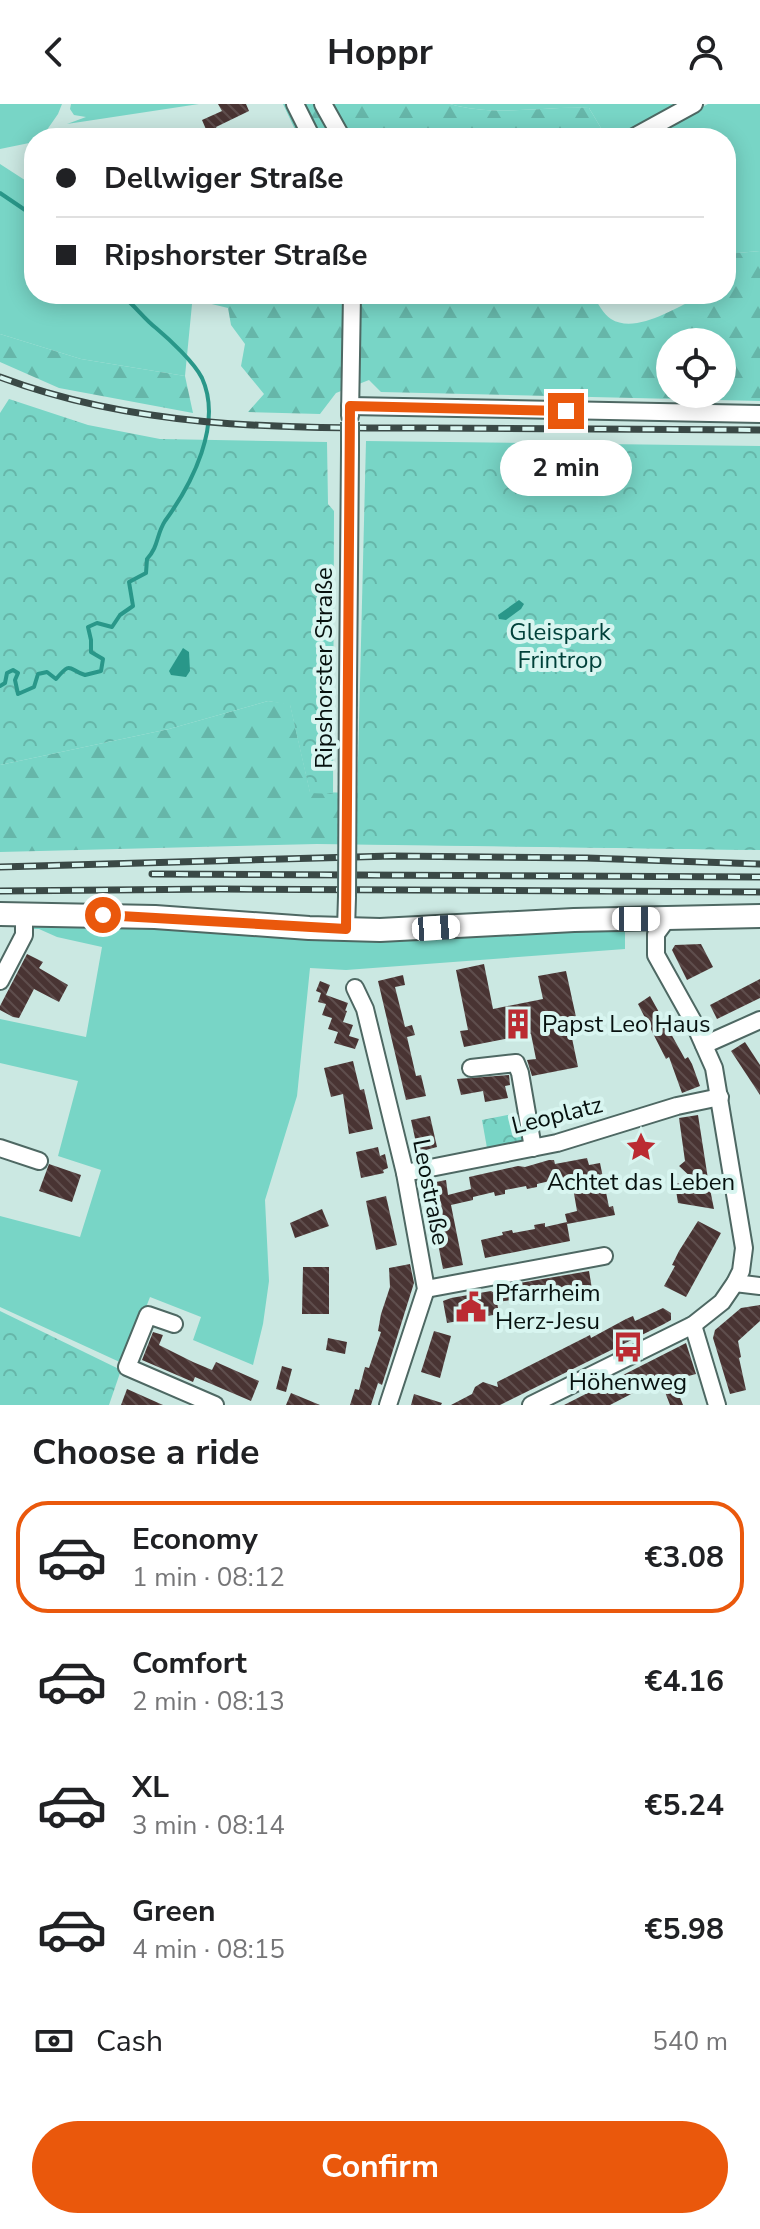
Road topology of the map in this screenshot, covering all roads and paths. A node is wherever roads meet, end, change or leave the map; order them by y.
1 (295, 104) edge
2 (323, 104) edge
3 (694, 104) edge
4 (307, 128) edge
5 (336, 128) edge
6 (650, 128) edge
7 (352, 304) edge
8 (350, 414) junction
9 (760, 414) edge
10 (24, 913) junction
11 (0, 914) edge
12 (760, 916) edge
13 (667, 919) junction
14 (346, 929) junction
15 (0, 981) edge
16 (355, 988) dead end
17 (760, 1020) edge
18 (704, 1045) junction
19 (471, 1068) dead end
20 (720, 1097) junction
21 (0, 1148) edge
22 (533, 1148) junction
23 (39, 1161) dead end
24 (405, 1173) junction
25 (604, 1256) dead end
26 (735, 1283) junction
27 (760, 1286) edge
28 (426, 1289) junction
29 (174, 1324) dead end
30 (693, 1325) junction
31 (206, 1403) edge
32 (388, 1405) edge
33 (531, 1405) edge
34 (717, 1405) edge

1 - 4 street
2 - 5 street
3 - 6 street
7 - 8 street, Ripshorster Straße
8 - 9 street
8 - 14 street, Ripshorster Straße, bridge
10 - 11 main road
10 - 14 main road
10 - 15 street
12 - 13 main road
13 - 14 main road
13 - 18 street
16 - 24 street, Leostraße
17 - 18 street
18 - 20 street
19 - 22 street
20 - 22 street, Leoplatz
20 - 26 street
21 - 23 street
22 - 24 street, Leoplatz
24 - 28 street, Leostraße
25 - 28 street
26 - 27 street
26 - 30 street
28 - 32 street, Leostraße
29 - 31 street
30 - 33 street
30 - 34 street

